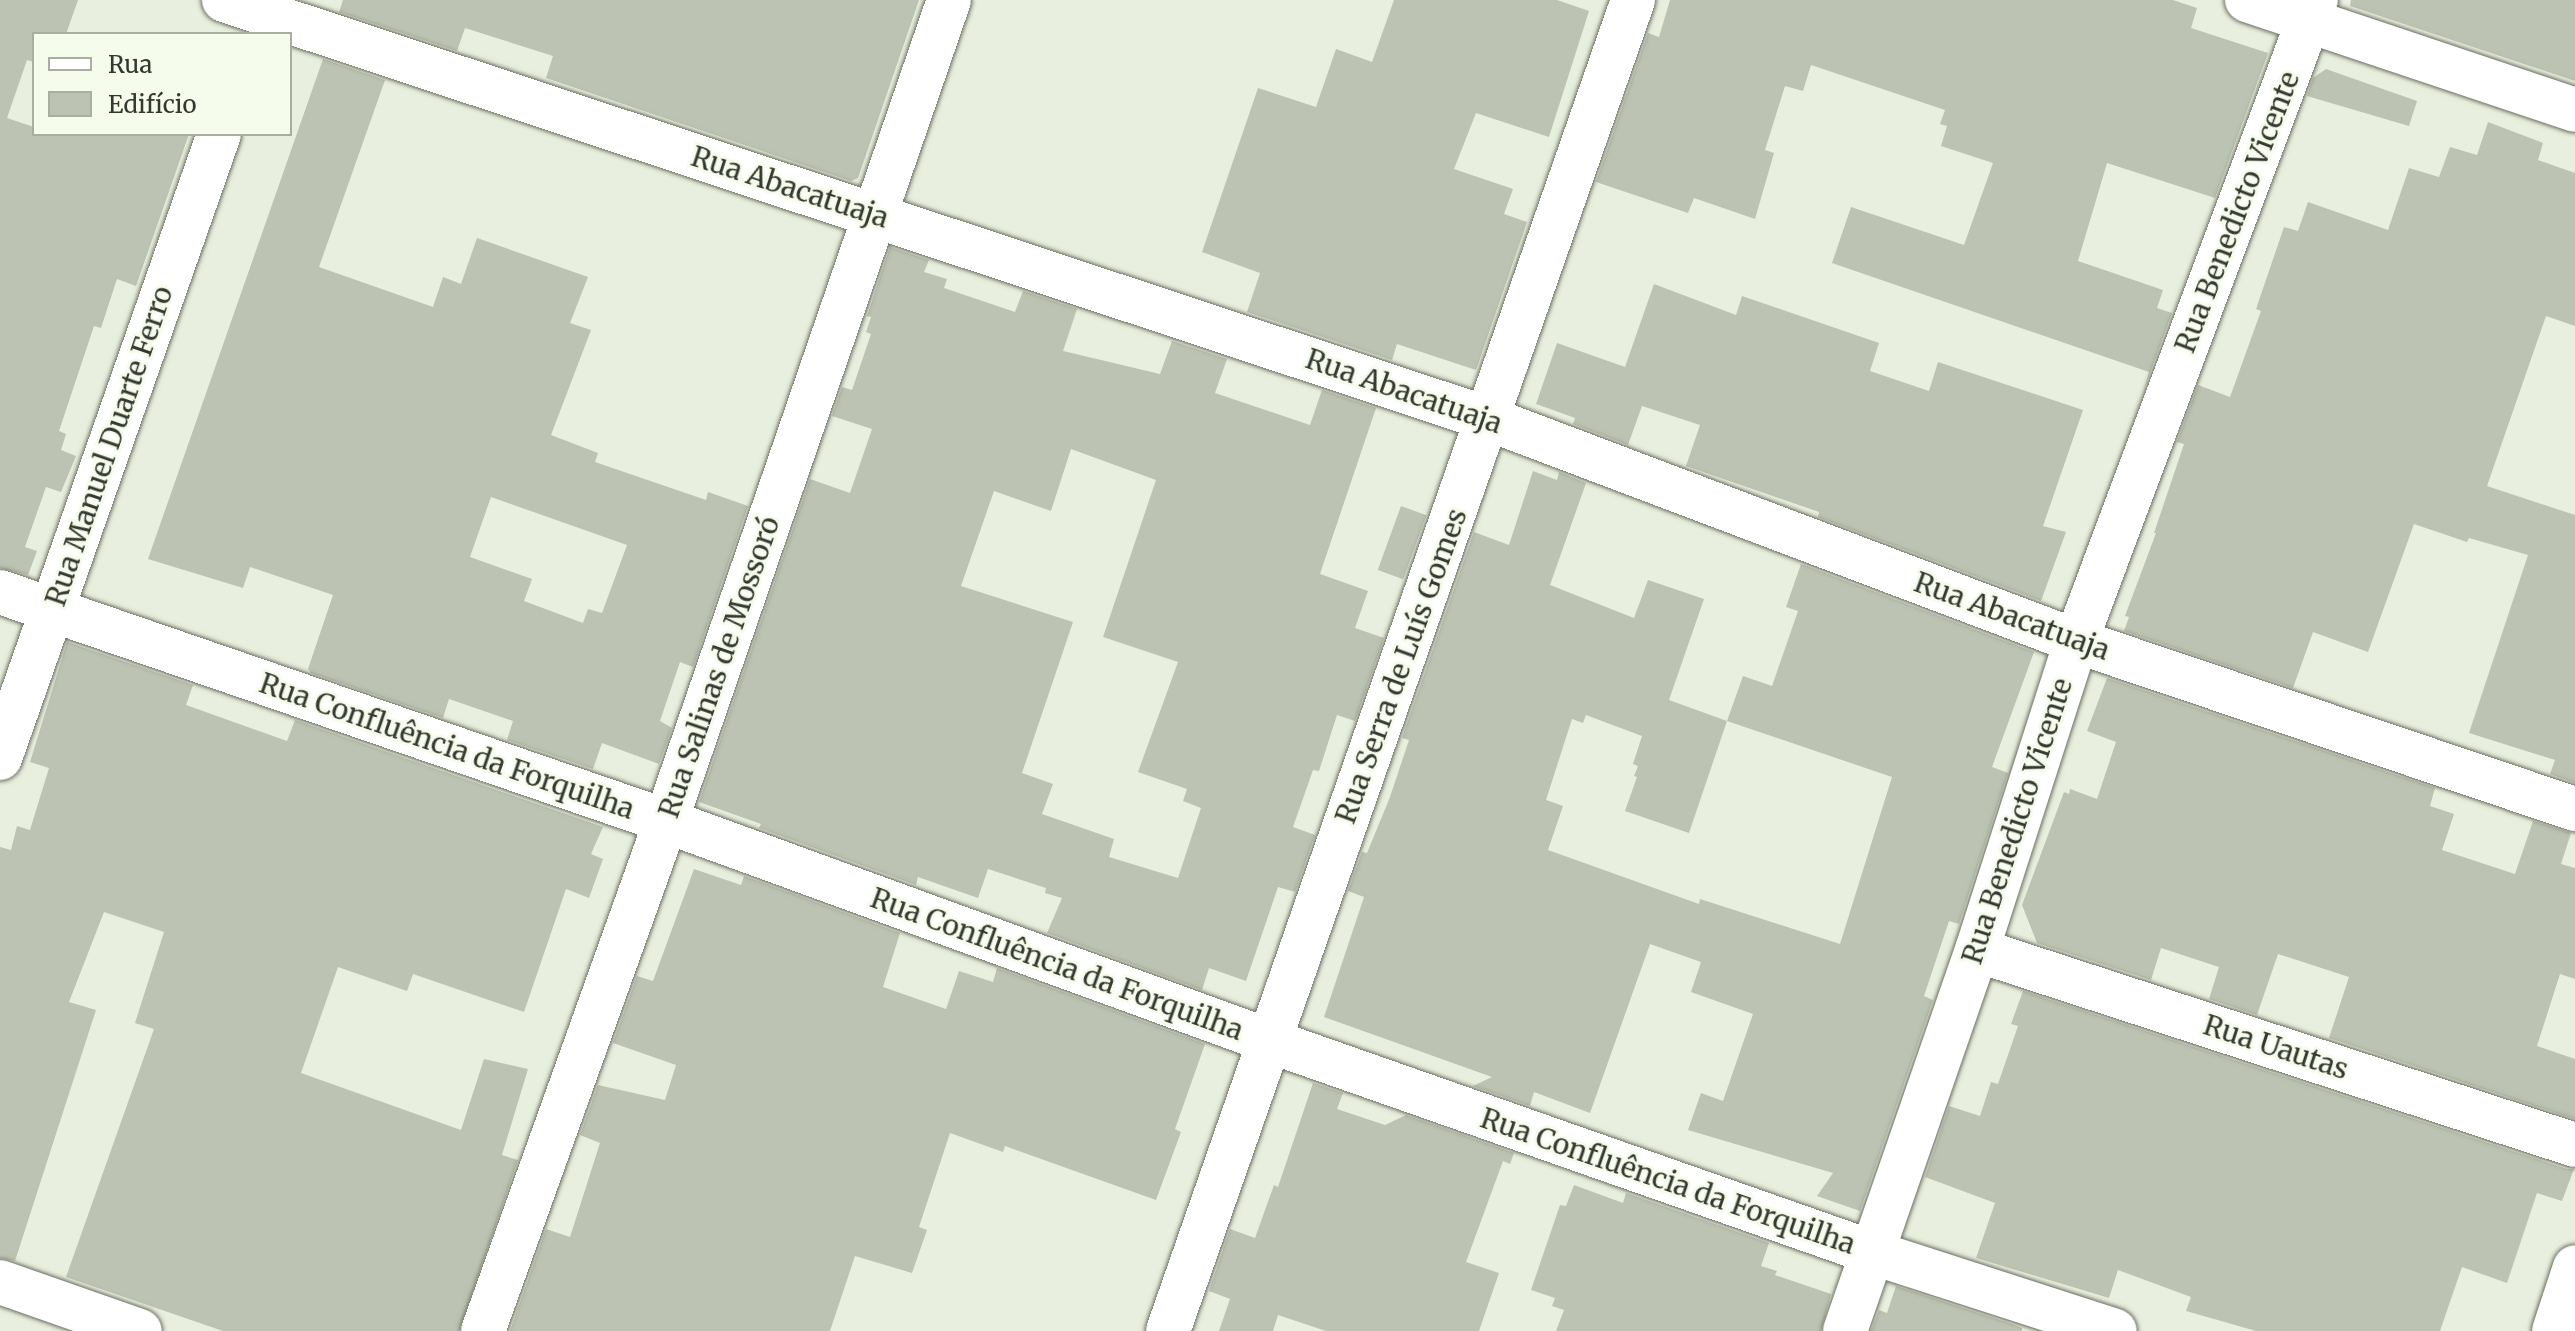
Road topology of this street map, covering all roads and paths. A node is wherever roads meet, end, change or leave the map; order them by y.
1 (949, 0) edge
2 (1633, 0) edge
3 (2247, 0) edge
4 (2312, 11) edge
5 (251, 12) edge
6 (2575, 110) edge
7 (218, 136) edge
8 (875, 214) junction
9 (1489, 419) junction
10 (0, 592) edge
11 (51, 609) junction
12 (2076, 641) junction
13 (0, 758) edge
14 (2575, 809) edge
15 (666, 821) junction
16 (1977, 950) junction
17 (1267, 1040) junction
18 (2575, 1145) edge
19 (1871, 1252) junction
20 (2575, 1267) edge
21 (0, 1282) edge
22 (140, 1331) edge
23 (483, 1331) edge
24 (1168, 1331) edge
25 (1845, 1331) edge
26 (2115, 1331) edge
27 (2554, 1331) edge

1 - 8 street, Rua Salinas de Mossoró
2 - 9 street, Rua Serra de Luís Gomes
3 - 4 street
4 - 6 street
4 - 12 street, Rua Benedicto Vicente
5 - 8 street, Rua Abacatuaja
7 - 11 street, Rua Manuel Duarte Ferro
8 - 9 street, Rua Abacatuaja
8 - 15 street, Rua Salinas de Mossoró
9 - 12 street, Rua Abacatuaja
9 - 17 street, Rua Serra de Luís Gomes
10 - 11 street, Rua Confluência da Forquilha
11 - 13 street, Rua Manuel Duarte Ferro
11 - 15 street, Rua Confluência da Forquilha
12 - 14 street, Rua Abacatuaja
12 - 16 street, Rua Benedicto Vicente
15 - 17 street, Rua Confluência da Forquilha
15 - 23 street, Rua Salinas de Mossoró
16 - 18 street, Rua Uautas
16 - 19 street, Rua Benedicto Vicente
17 - 19 street, Rua Confluência da Forquilha
17 - 24 street, Rua Serra de Luís Gomes
19 - 25 street, Rua Benedicto Vicente
19 - 26 street, Rua Confluência da Forquilha
20 - 27 street
21 - 22 street

